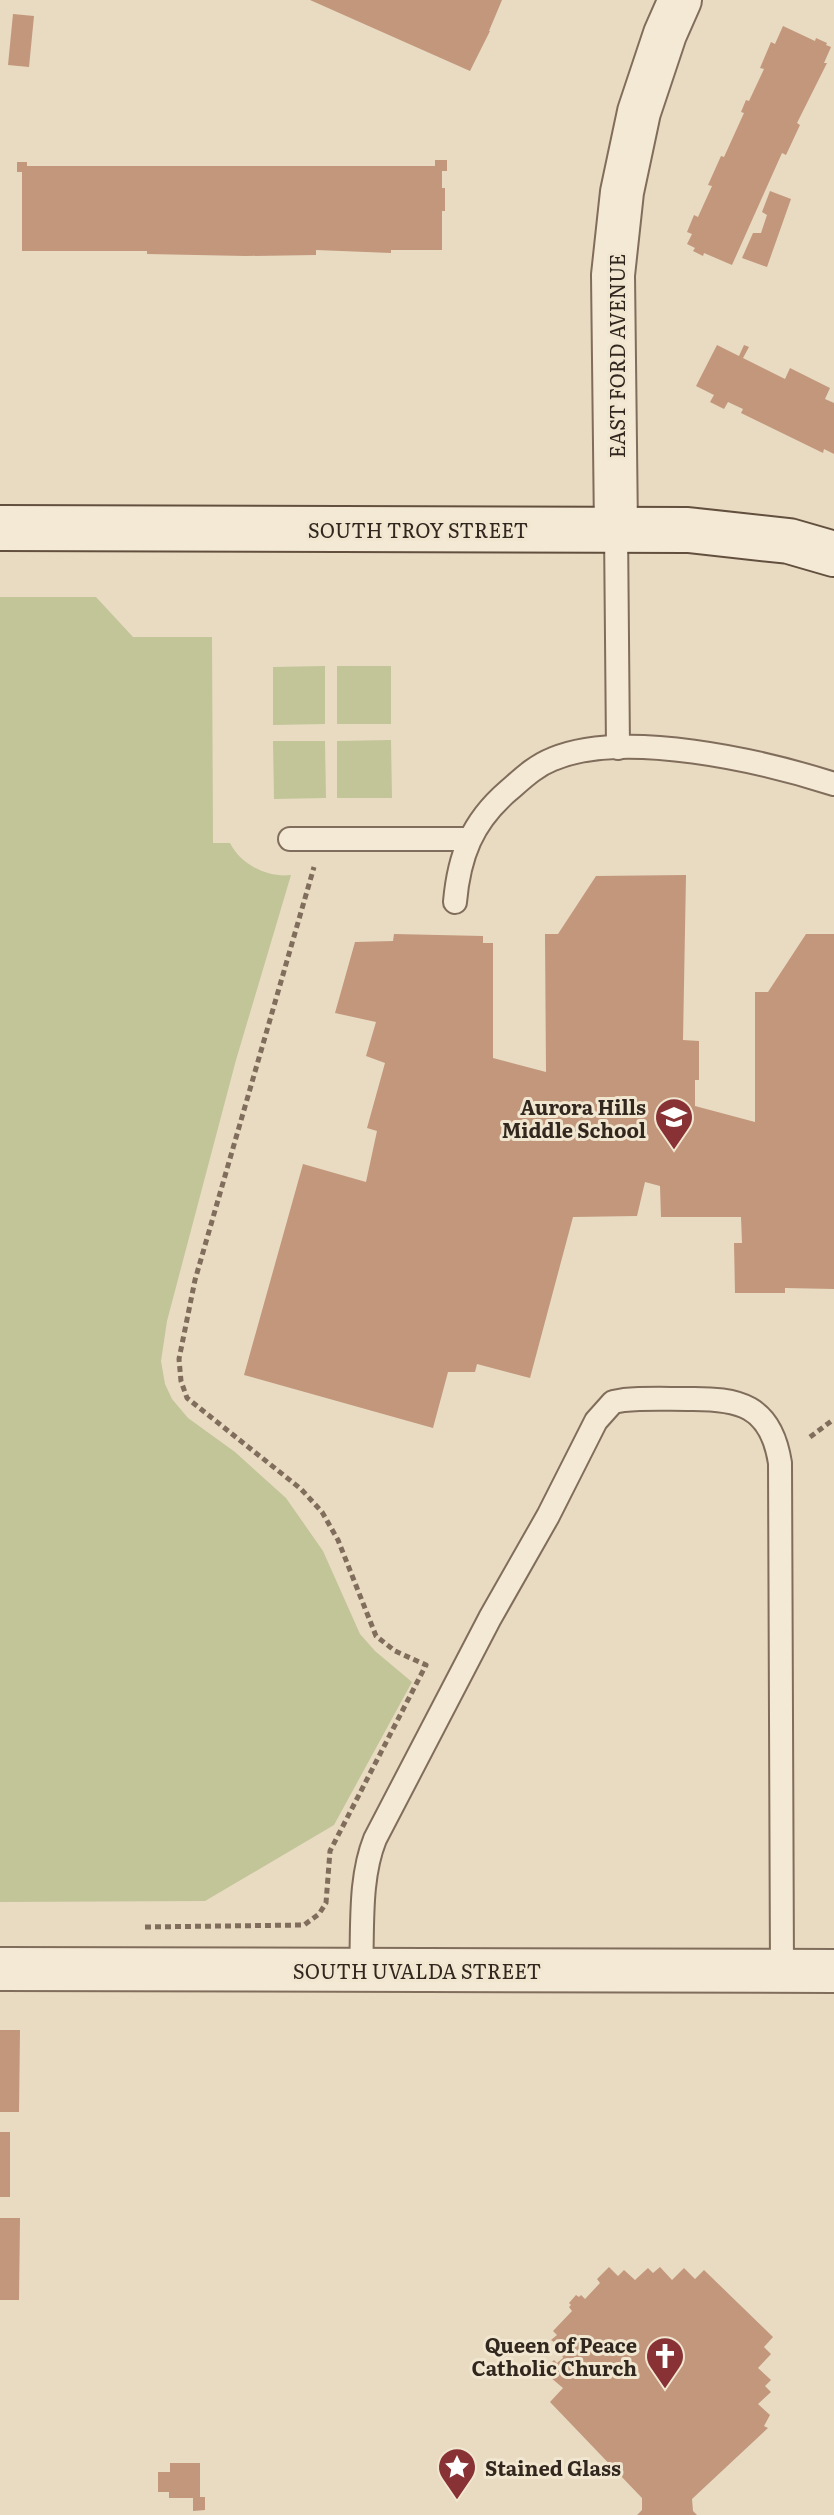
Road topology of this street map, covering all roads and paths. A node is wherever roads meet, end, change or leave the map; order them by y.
1 (680, 0) edge
2 (0, 528) edge
3 (616, 529) junction
4 (834, 554) edge
5 (618, 748) junction
6 (834, 784) edge
7 (290, 839) dead end
8 (322, 839) junction
9 (469, 839) junction
10 (455, 902) dead end
11 (834, 1419) edge
12 (810, 1437) dead end
13 (141, 1927) dead end
14 (0, 1969) edge
15 (361, 1970) junction
16 (782, 1971) junction
17 (834, 1971) edge

1 - 3 street, EAST FORD AVENUE
2 - 3 street, SOUTH TROY STREET
3 - 4 street, SOUTH TROY STREET
3 - 5 lane
5 - 6 lane
5 - 9 lane
7 - 8 lane
8 - 9 lane
8 - 13 path
9 - 10 lane
11 - 12 path
14 - 15 street, SOUTH UVALDA STREET
15 - 16 street, SOUTH UVALDA STREET
15 - 16 lane
16 - 17 street, SOUTH UVALDA STREET

